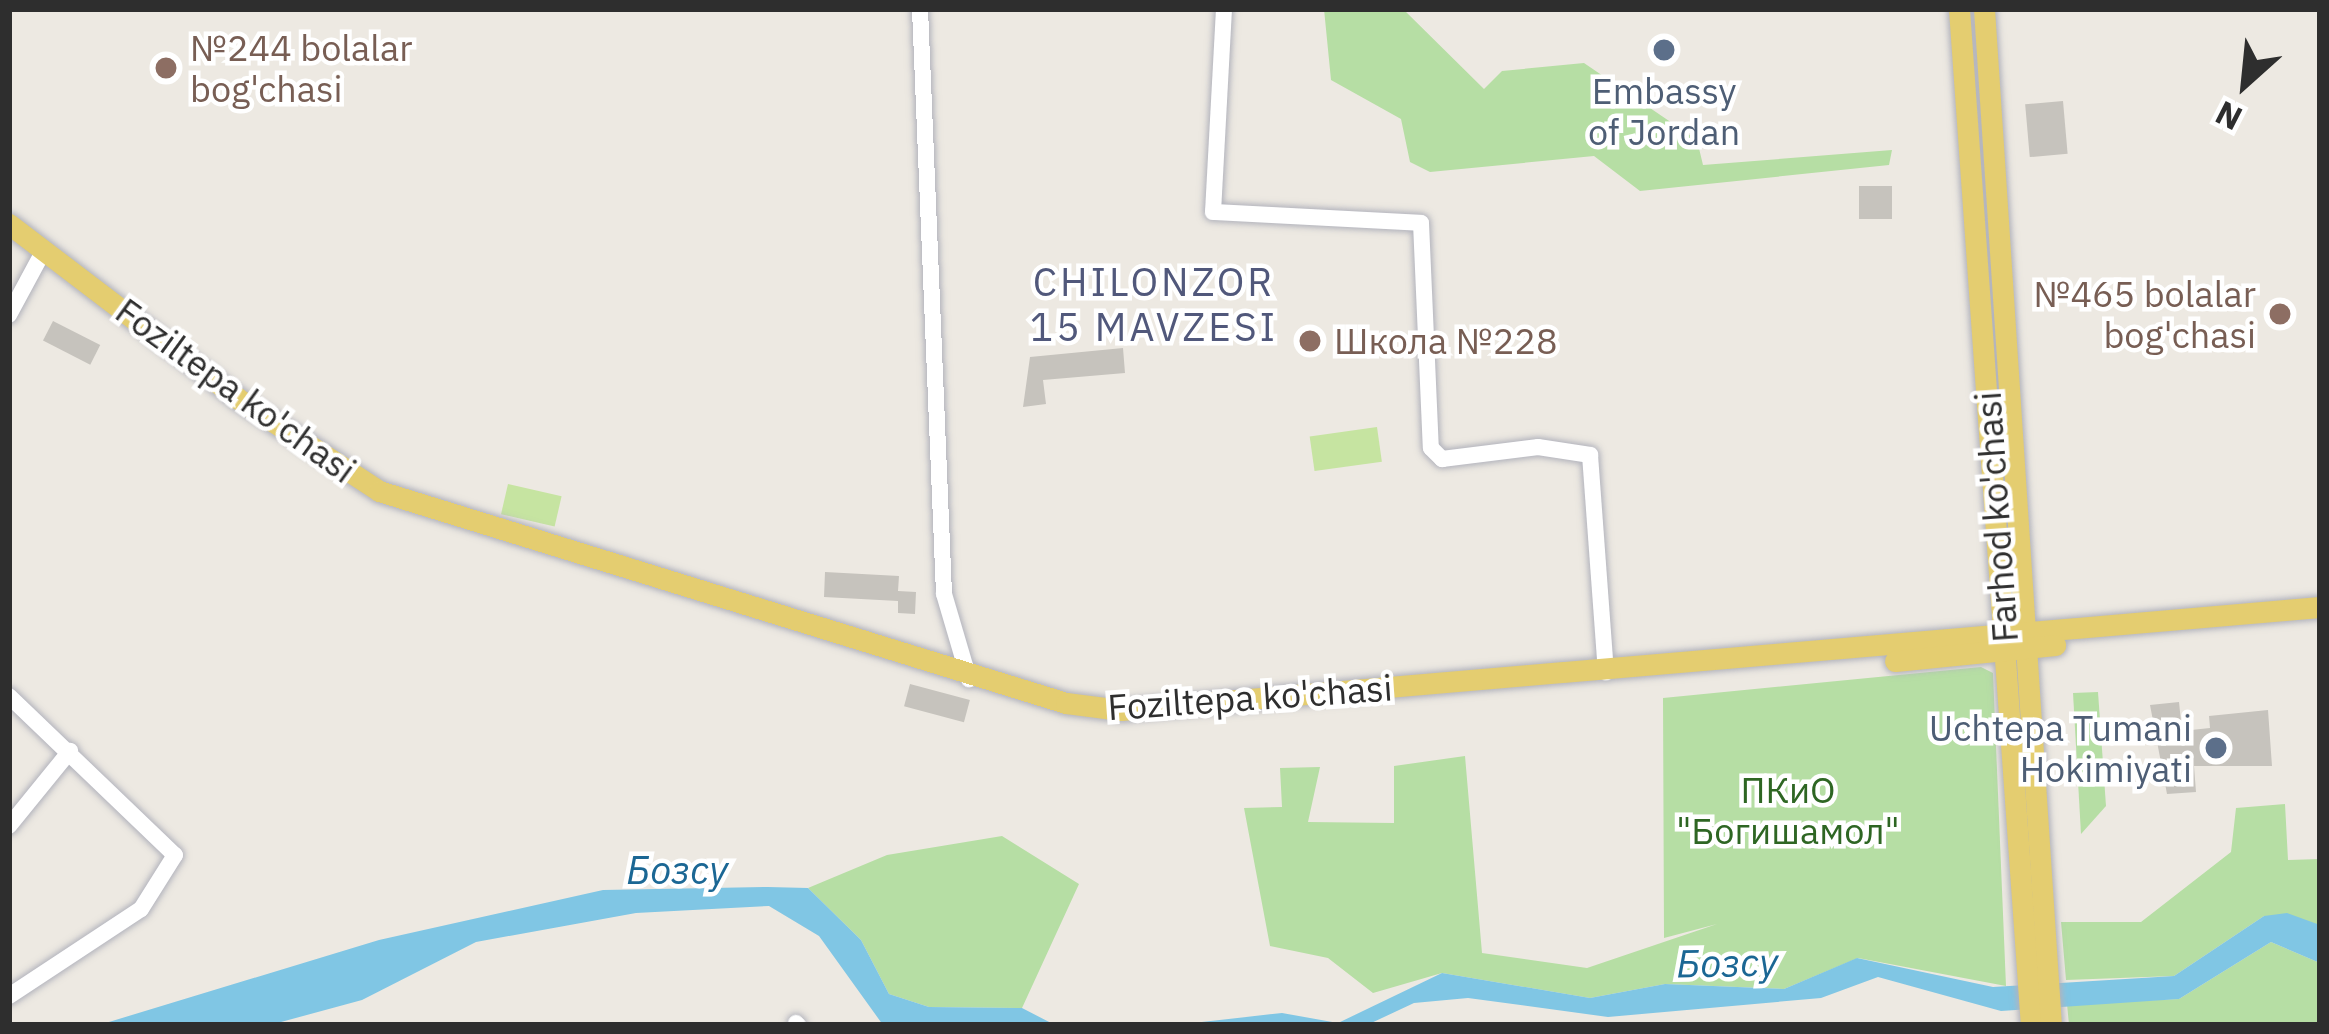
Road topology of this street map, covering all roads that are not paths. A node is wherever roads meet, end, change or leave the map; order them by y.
1 (920, 9) edge
2 (1224, 9) edge
3 (1959, 9) edge
4 (1984, 9) edge
5 (9, 224) edge
6 (9, 240) edge
7 (41, 255) junction
8 (9, 315) edge
9 (2320, 607) edge
10 (2320, 617) edge
11 (2015, 642) junction
12 (1606, 672) junction
13 (968, 683) junction
14 (9, 695) edge
15 (70, 752) junction
16 (9, 826) edge
17 (2031, 856) junction
18 (9, 997) edge
19 (2031, 1025) edge
20 (2051, 1025) edge

1 - 13 street
2 - 12 street
3 - 11 main road, Farhod ko'chasi
4 - 11 main road, Farhod ko'chasi
5 - 7 main road, Foziltepa ko'chasi
6 - 7 main road, Foziltepa ko'chasi
7 - 8 street
7 - 13 main road, Foziltepa ko'chasi
9 - 11 main road, Foziltepa ko'chasi
10 - 11 main road, Foziltepa ko'chasi
11 - 12 main road, Foziltepa ko'chasi
11 - 13 main road, Foziltepa ko'chasi
11 - 17 main road, Farhod ko'chasi
12 - 13 main road, Foziltepa ko'chasi
14 - 15 street
15 - 16 street
15 - 18 street
17 - 19 main road, Farhod ko'chasi
17 - 20 main road, Farhod ko'chasi

